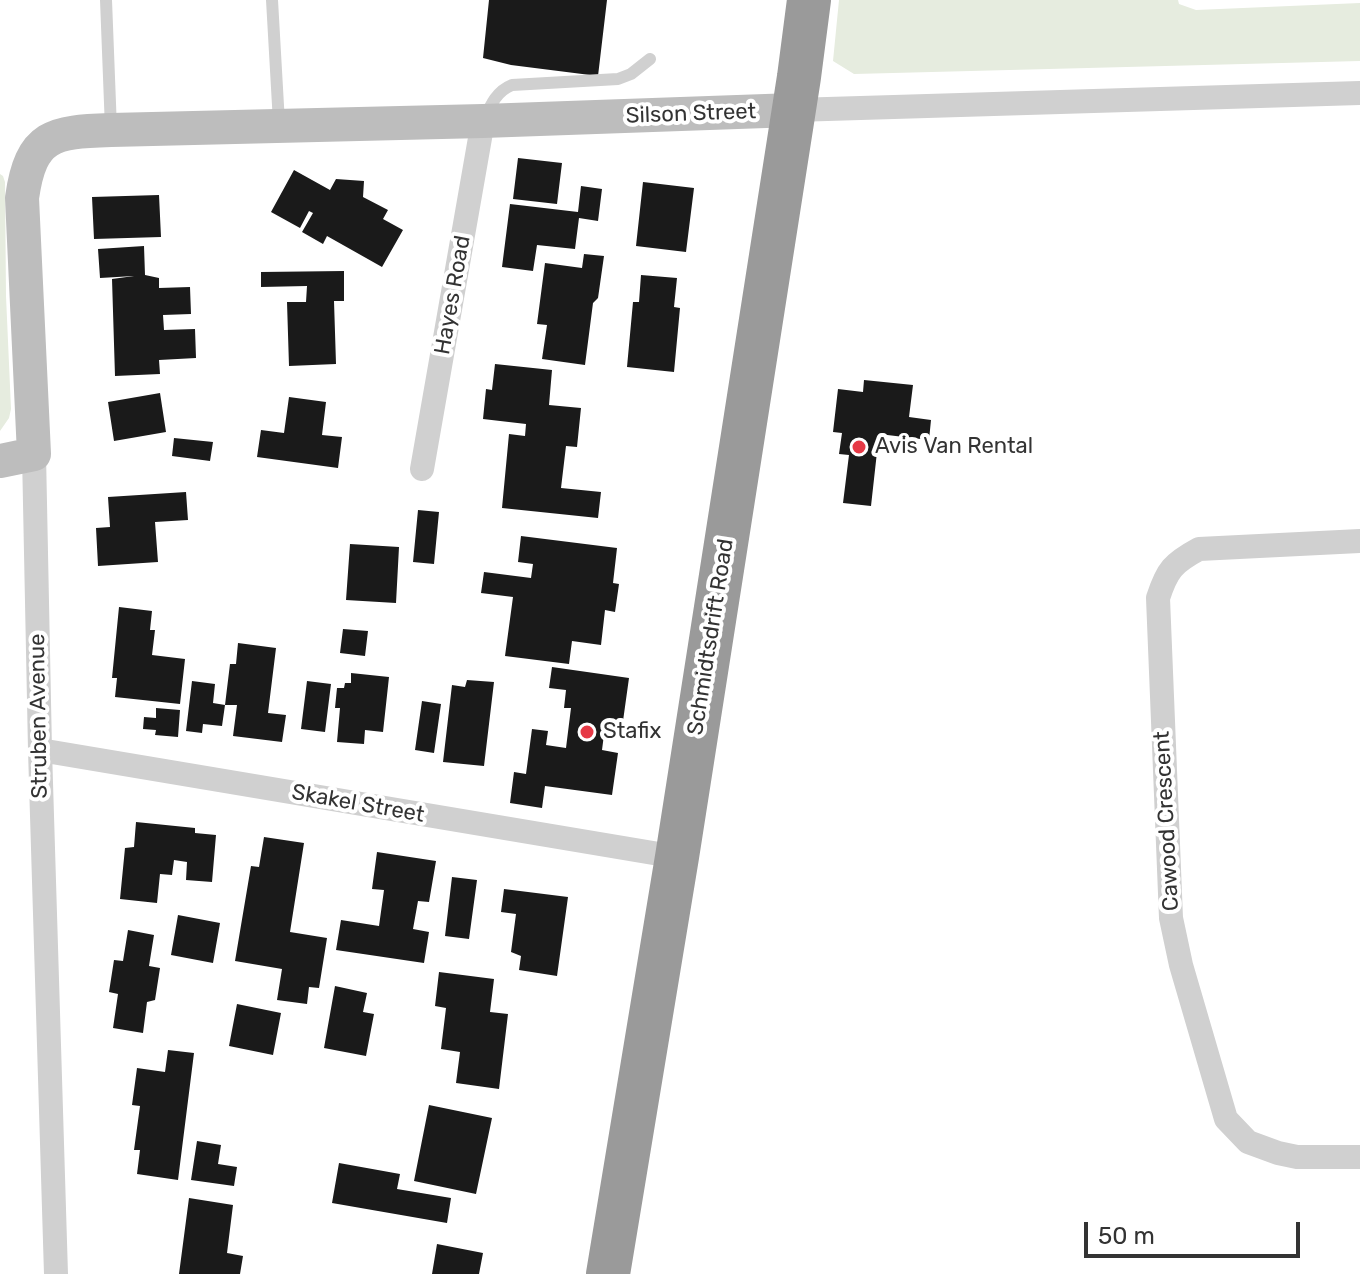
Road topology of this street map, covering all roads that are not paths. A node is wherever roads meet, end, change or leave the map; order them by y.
1 (106, 0) edge
2 (272, 0) edge
3 (809, 0) edge
4 (650, 59) dead end
5 (1360, 93) edge
6 (794, 110) junction
7 (483, 121) junction
8 (279, 126) junction
9 (111, 130) junction
10 (31, 159) joint
11 (34, 454) junction
12 (0, 461) edge
13 (422, 469) dead end
14 (1360, 541) edge
15 (40, 750) junction
16 (677, 857) junction
17 (1360, 1157) edge
18 (56, 1274) edge
19 (608, 1274) edge

1 - 9 lane
2 - 8 lane
3 - 6 highway, Schmidtsdrift Road
4 - 7 lane
5 - 6 street, Silson Street
6 - 7 street, Silson Street
6 - 16 highway, Schmidtsdrift Road
7 - 8 street, Silson Street
7 - 13 street, Hayes Road
8 - 9 street, Silson Street
9 - 10 street, Silson Street
10 - 11 street, Struben Avenue
11 - 12 street
11 - 15 street, Struben Avenue
14 - 17 street, Cawood Crescent
15 - 16 street, Skakel Street
15 - 18 street, Struben Avenue
16 - 19 highway, Schmidtsdrift Road

